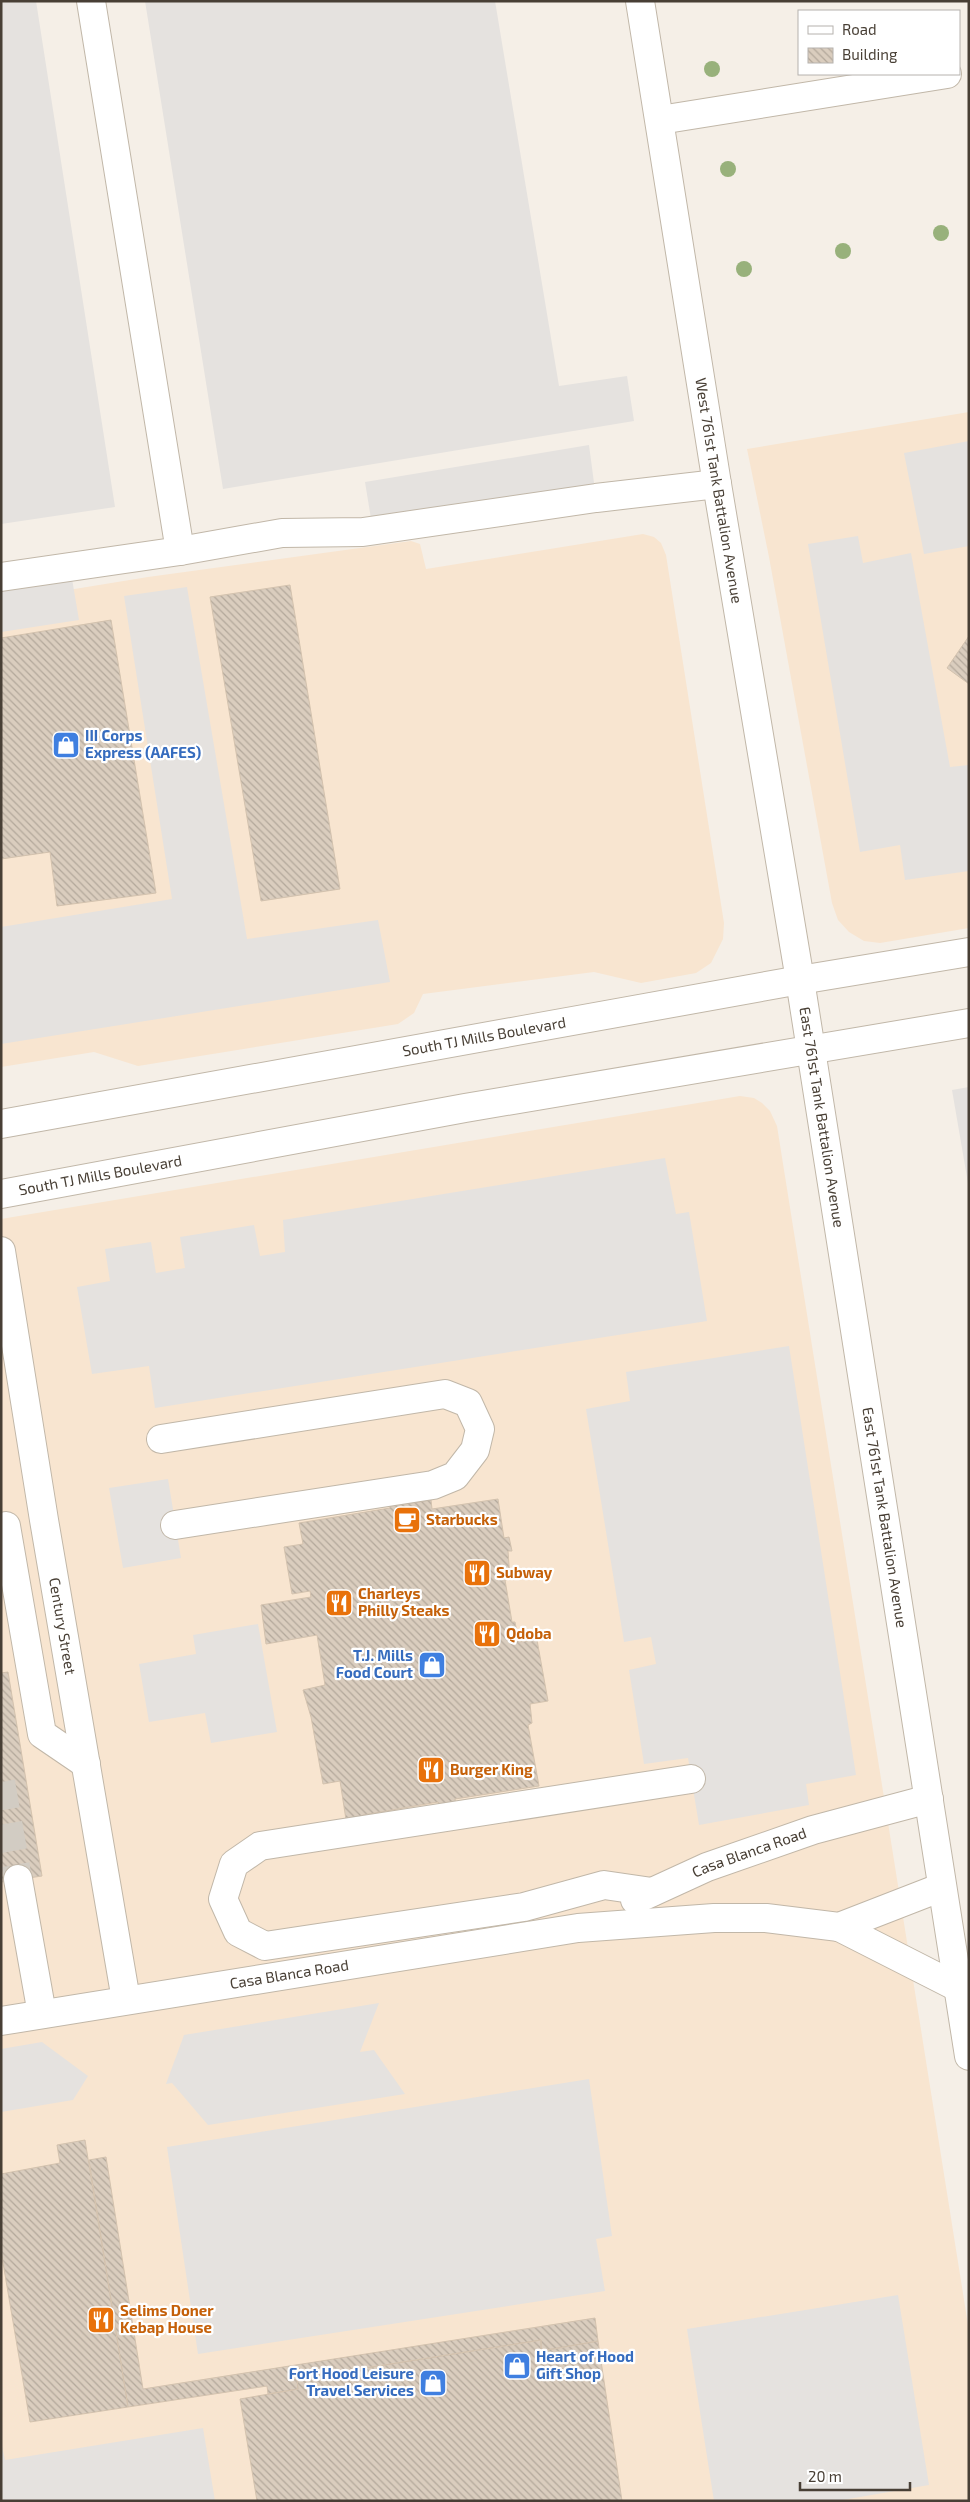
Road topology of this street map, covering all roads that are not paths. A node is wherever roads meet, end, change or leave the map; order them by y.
1 (91, 1) edge
2 (640, 1) edge
3 (940, 75) edge
4 (660, 120) junction
5 (717, 484) junction
6 (180, 551) junction
7 (1, 577) edge
8 (969, 952) edge
9 (800, 980) junction
10 (969, 1023) edge
11 (810, 1049) junction
12 (1, 1124) edge
13 (1, 1194) edge
14 (1, 1251) edge
15 (161, 1439) dead end
16 (175, 1525) dead end
17 (6, 1526) dead end
18 (86, 1764) junction
19 (692, 1779) dead end
20 (928, 1799) junction
21 (18, 1879) tunnel mouth
22 (942, 1887) junction
23 (652, 1892) junction
24 (839, 1927) junction
25 (578, 1928) junction
26 (959, 1988) junction
27 (126, 2000) junction
28 (42, 2014) junction
29 (1, 2021) edge
30 (969, 2056) edge

1 - 6 street
2 - 4 street, West 761st Tank Battalion Avenue
3 - 4 street
4 - 5 street, West 761st Tank Battalion Avenue
5 - 6 street
5 - 9 street, West 761st Tank Battalion Avenue
6 - 7 street
8 - 9 street, South TJ Mills Boulevard
9 - 11 street, East 761st Tank Battalion Avenue
9 - 12 street, South TJ Mills Boulevard
10 - 11 street, South TJ Mills Boulevard
11 - 13 street, South TJ Mills Boulevard
11 - 20 street, East 761st Tank Battalion Avenue
14 - 18 street, Century Street
15 - 16 street
17 - 18 street
18 - 27 street, Century Street
19 - 23 street
20 - 22 street, East 761st Tank Battalion Avenue
20 - 23 street, Casa Blanca Road
21 - 28 street
22 - 24 street, Casa Blanca Road
22 - 26 street, East 761st Tank Battalion Avenue
23 - 25 street, Casa Blanca Road
24 - 25 street, Casa Blanca Road
24 - 26 street, Casa Blanca Road
25 - 27 street, Casa Blanca Road
26 - 30 street, East 761st Tank Battalion Avenue
27 - 28 street, Casa Blanca Road
28 - 29 street, Casa Blanca Road

